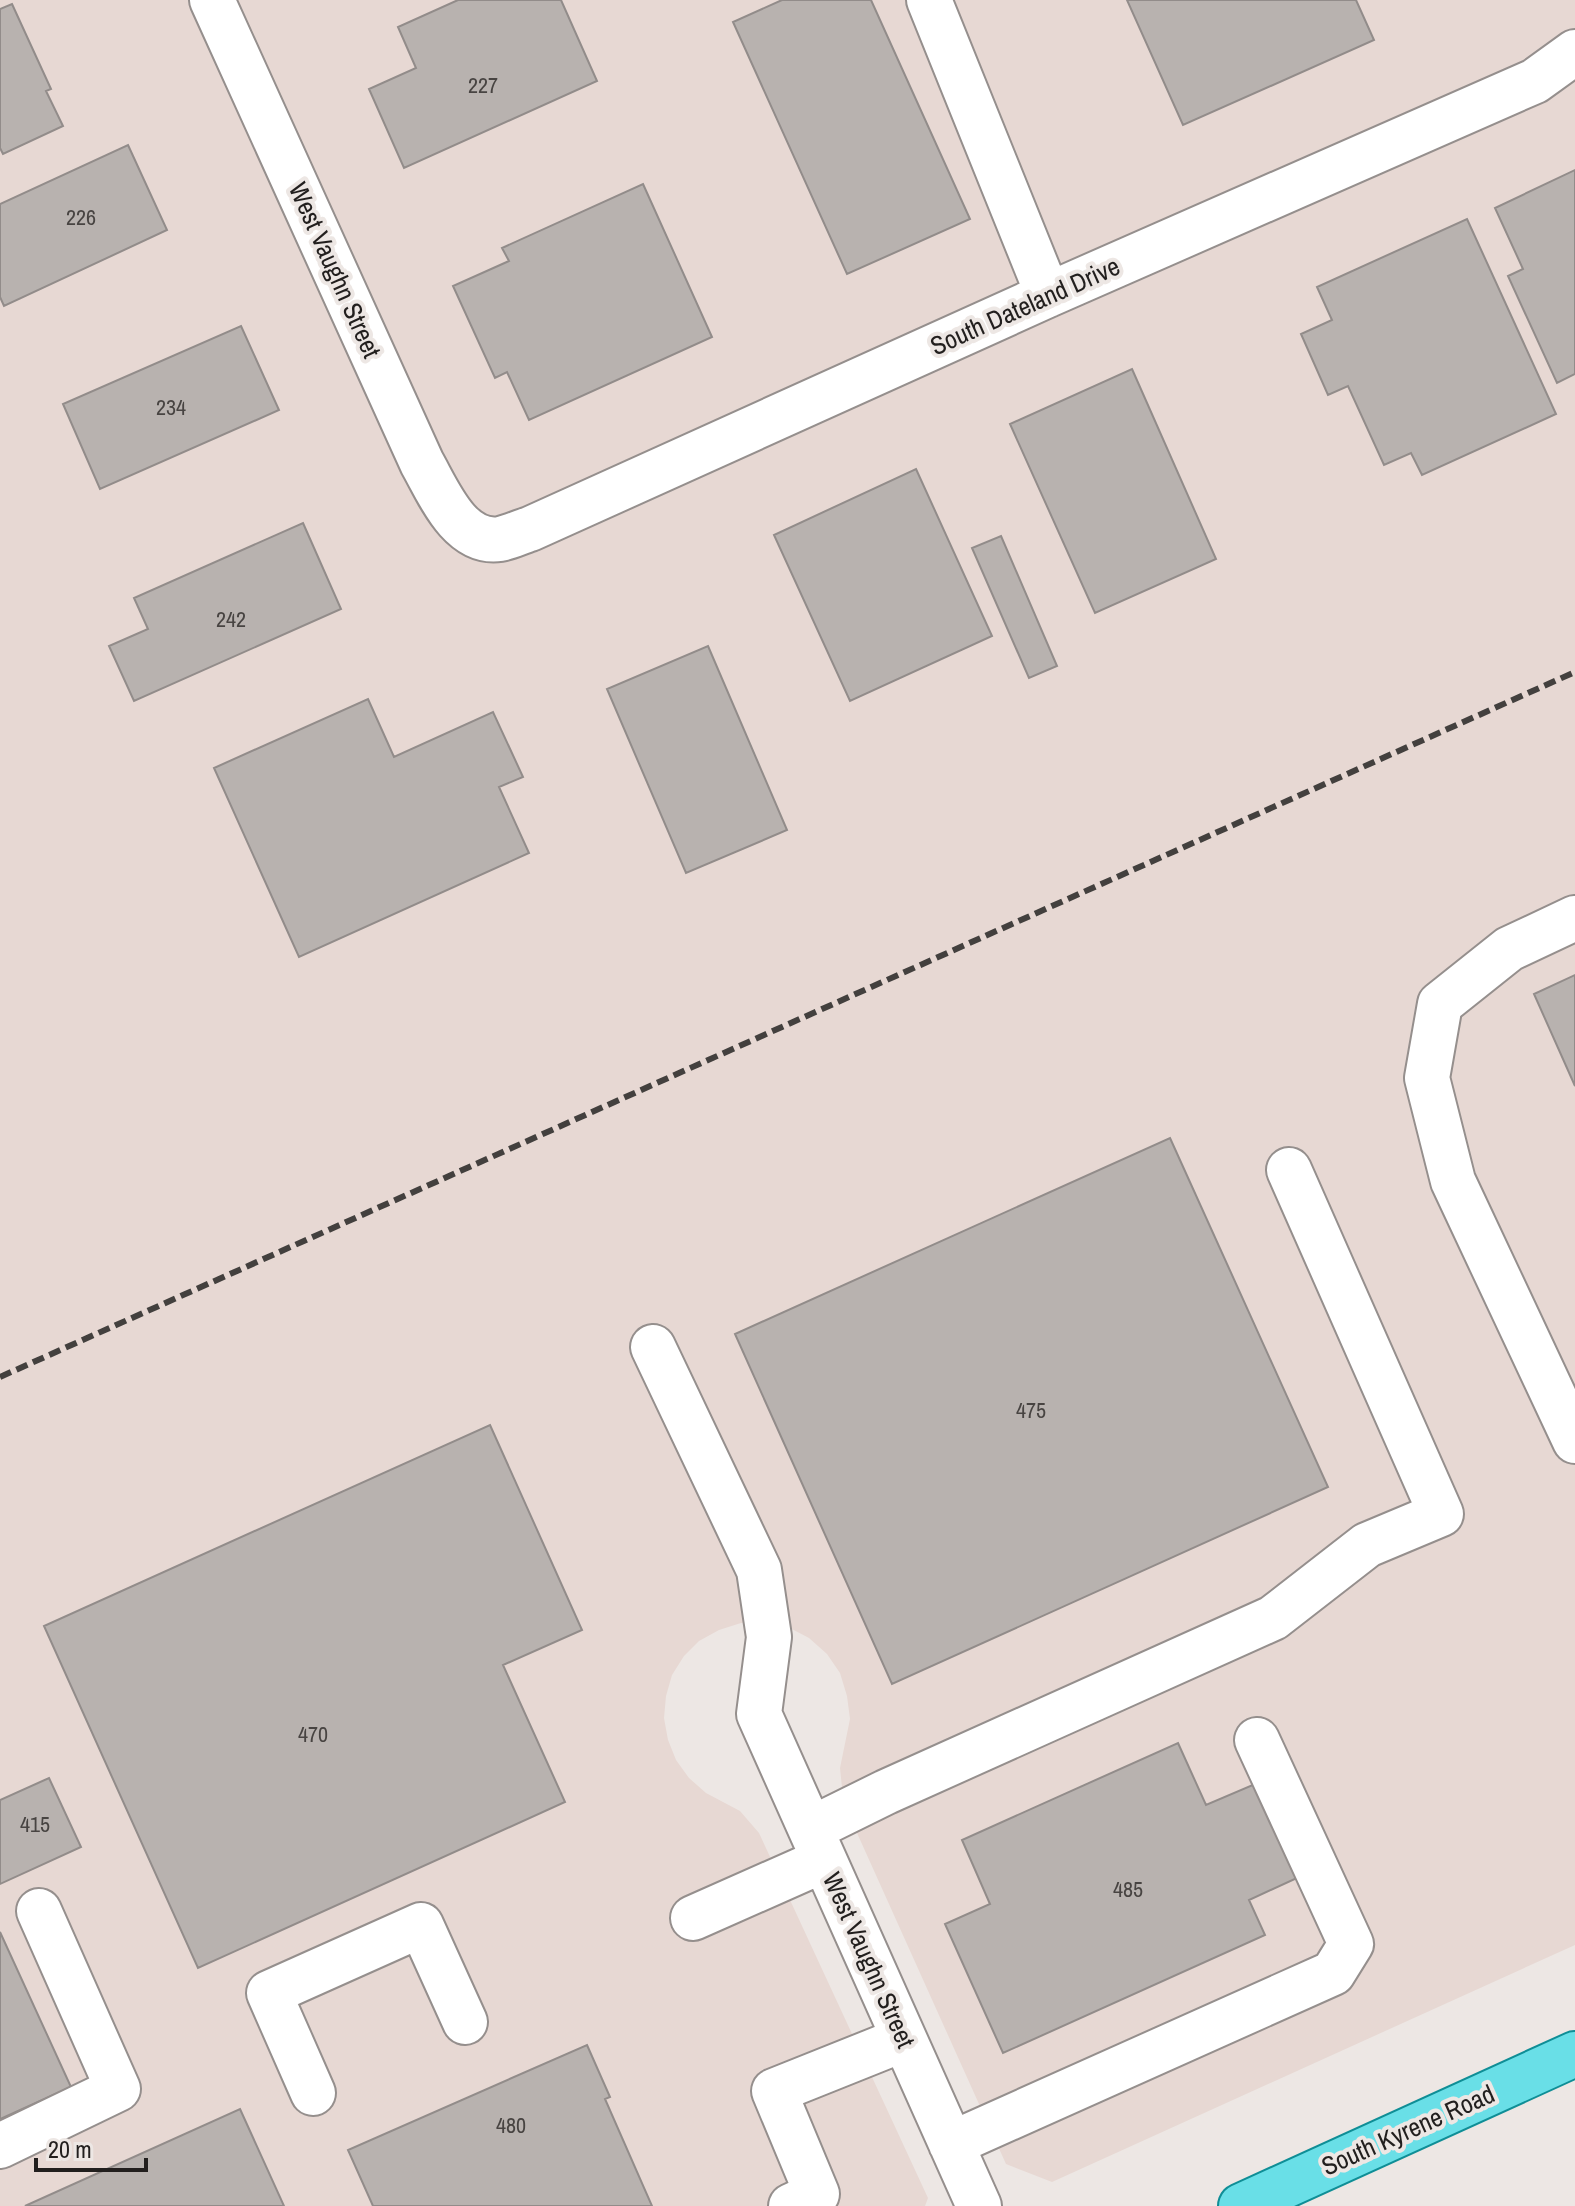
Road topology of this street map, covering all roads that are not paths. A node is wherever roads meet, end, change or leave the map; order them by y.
1 (212, 0) edge
2 (929, 0) edge
3 (1574, 57) edge
4 (1048, 295) junction
5 (469, 532) joint
6 (1575, 918) edge
7 (1289, 1170) dead end
8 (653, 1347) dead end
9 (1575, 1441) edge
10 (1257, 1740) dead end
11 (818, 1844) junction
12 (39, 1911) dead end
13 (693, 1918) dead end
14 (465, 2022) dead end
15 (904, 2039) junction
16 (1575, 2054) edge
17 (313, 2093) dead end
18 (951, 2144) junction
19 (0, 2146) edge
20 (1244, 2205) edge
21 (791, 2206) edge
22 (979, 2206) edge

1 - 5 street, West Vaughn Street
2 - 4 street
3 - 4 street, South Dateland Drive
4 - 5 street, South Dateland Drive
6 - 9 street
7 - 11 street
8 - 11 street, West Vaughn Street
10 - 18 street
11 - 13 street
11 - 15 street, West Vaughn Street
12 - 19 street
14 - 17 street
15 - 18 street, West Vaughn Street
15 - 21 street
16 - 20 main road, South Kyrene Road
18 - 22 street, West Vaughn Street

